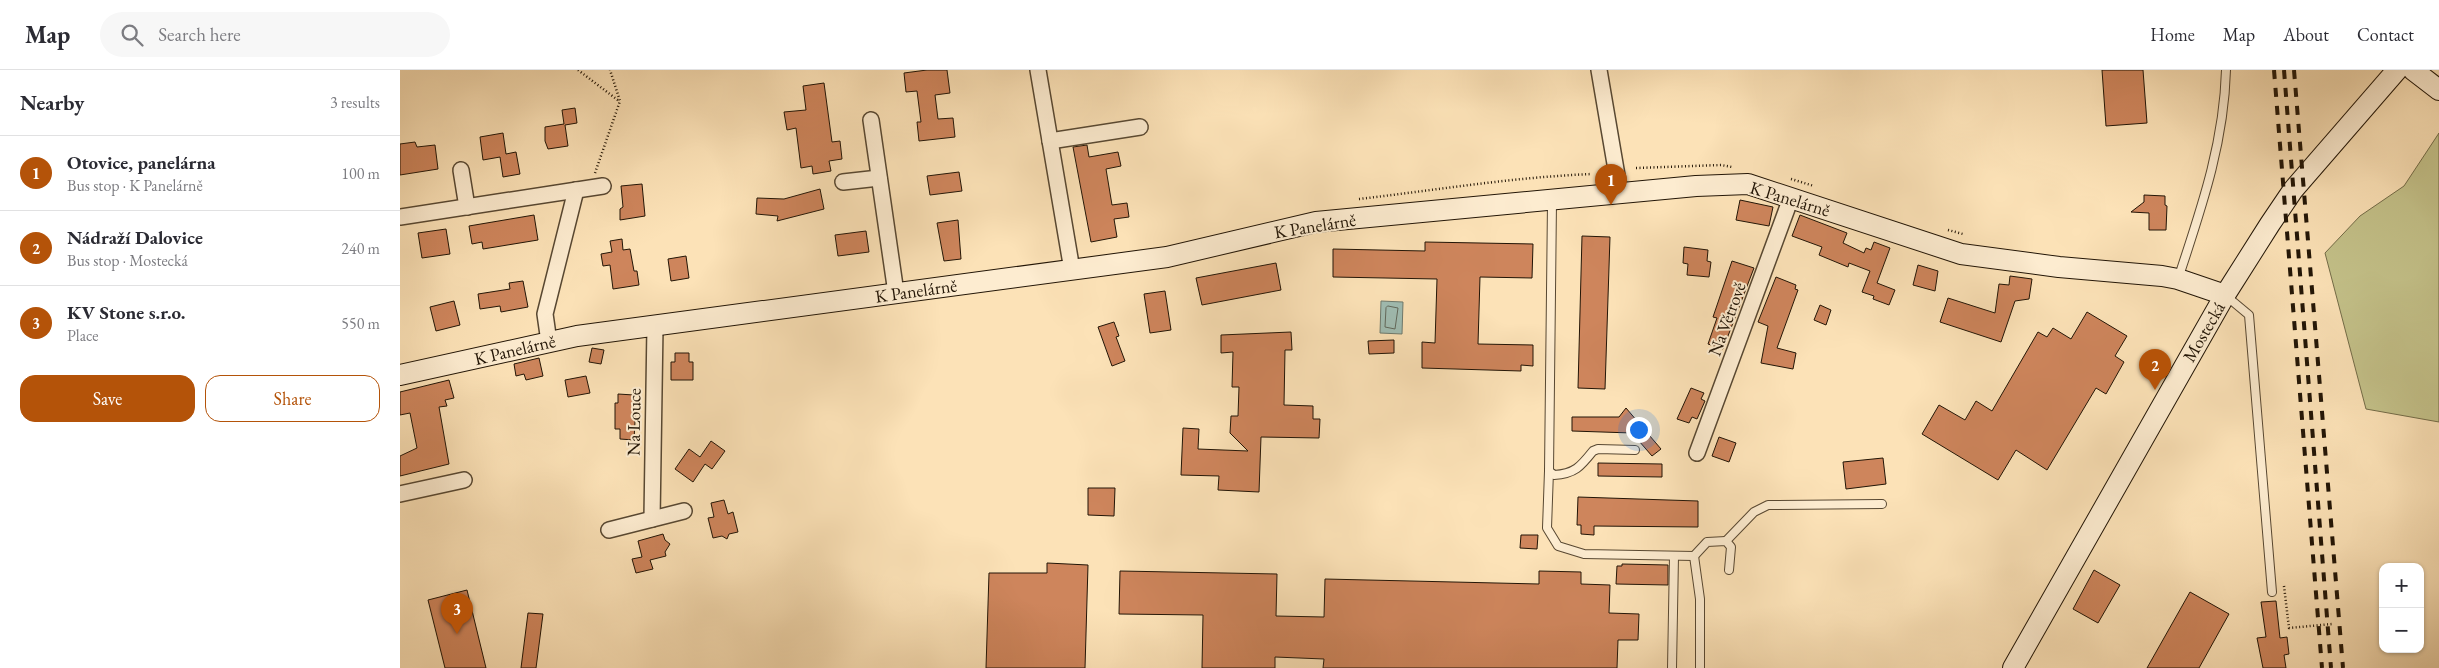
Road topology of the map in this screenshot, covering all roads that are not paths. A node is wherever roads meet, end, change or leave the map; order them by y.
1 (1038, 70) edge
2 (1599, 70) edge
3 (2226, 70) edge
4 (2397, 70) edge
5 (2413, 70) edge
6 (2439, 90) edge
7 (871, 120) dead end
8 (1140, 127) dead end
9 (1050, 141) junction
10 (461, 170) dead end
11 (879, 178) junction
12 (843, 182) dead end
13 (1620, 193) junction
14 (1791, 198) junction
15 (1552, 200) junction
16 (467, 207) junction
17 (400, 217) edge
18 (1072, 270) junction
19 (2178, 279) junction
20 (896, 293) junction
21 (2225, 295) junction
22 (655, 326) junction
23 (549, 342) junction
24 (400, 376) edge
25 (1635, 450) dead end
26 (1697, 453) dead end
27 (1548, 471) junction
28 (464, 480) dead end
29 (400, 494) edge
30 (1882, 504) dead end
31 (684, 511) dead end
32 (652, 519) junction
33 (609, 530) dead end
34 (1726, 541) junction
35 (1674, 556) junction
36 (1694, 556) junction
37 (1729, 570) dead end
38 (2272, 592) dead end
39 (1672, 668) edge
40 (1700, 668) edge
41 (2013, 668) edge

1 - 9 street
2 - 13 street
3 - 19 lane
4 - 21 street, Mostecká
5 - 6 street
7 - 11 street
8 - 9 street
9 - 18 street
10 - 16 street
11 - 12 street
11 - 20 street
13 - 14 street, K Panelárně
13 - 15 street, K Panelárně
14 - 19 street, K Panelárně
14 - 26 street, Na Větrově
15 - 18 street, K Panelárně
15 - 27 lane
16 - 17 street
16 - 23 street
18 - 20 street, K Panelárně
19 - 21 street, K Panelárně
20 - 22 street, K Panelárně
21 - 38 lane
21 - 41 street, Mostecká
22 - 23 street, K Panelárně
22 - 32 street, Na Louce
23 - 24 street, K Panelárně
25 - 27 lane
27 - 35 lane
28 - 29 street
30 - 34 lane
31 - 32 street
32 - 33 street
34 - 36 lane
34 - 37 lane
35 - 36 lane
35 - 39 lane
36 - 40 lane

